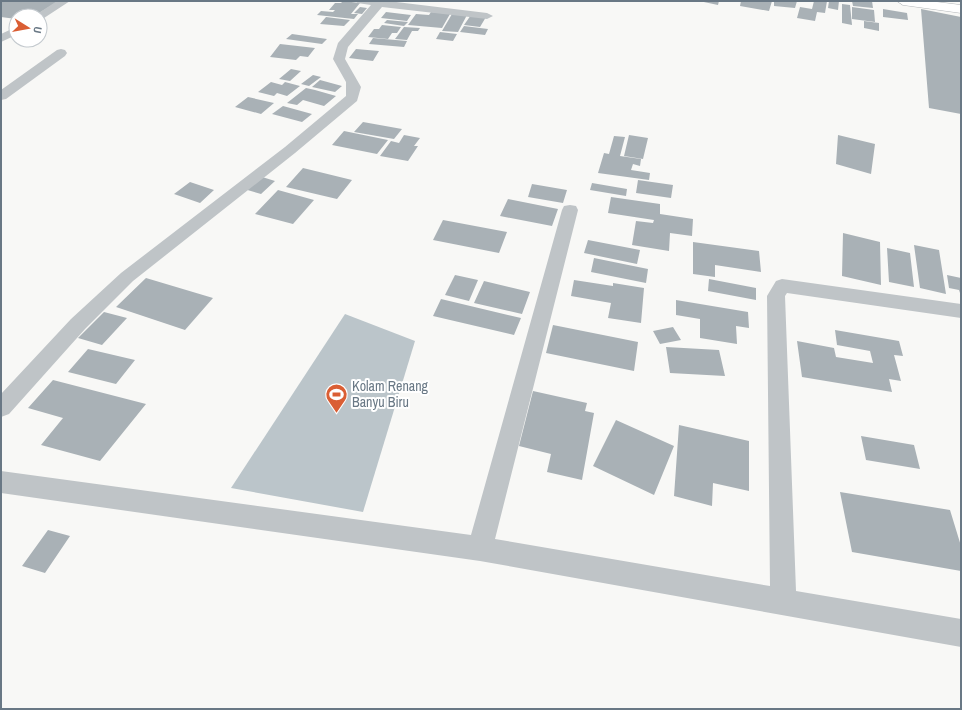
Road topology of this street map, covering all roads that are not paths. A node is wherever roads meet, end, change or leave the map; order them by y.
1 (66, 1) edge
2 (361, 1) edge
3 (903, 1) edge
4 (380, 2) edge
5 (961, 9) edge
6 (48, 11) edge
7 (487, 16) dead end
8 (61, 53) dead end
9 (1, 95) edge
10 (570, 210) dead end
11 (961, 311) edge
12 (1, 408) edge
13 (1, 482) edge
14 (480, 549) junction
15 (783, 602) junction
16 (961, 633) edge

1 - 6 street
2 - 4 street
3 - 5 highway
4 - 7 street
4 - 12 street
8 - 9 street
10 - 14 street
11 - 15 street
13 - 14 street
14 - 15 street
15 - 16 street

